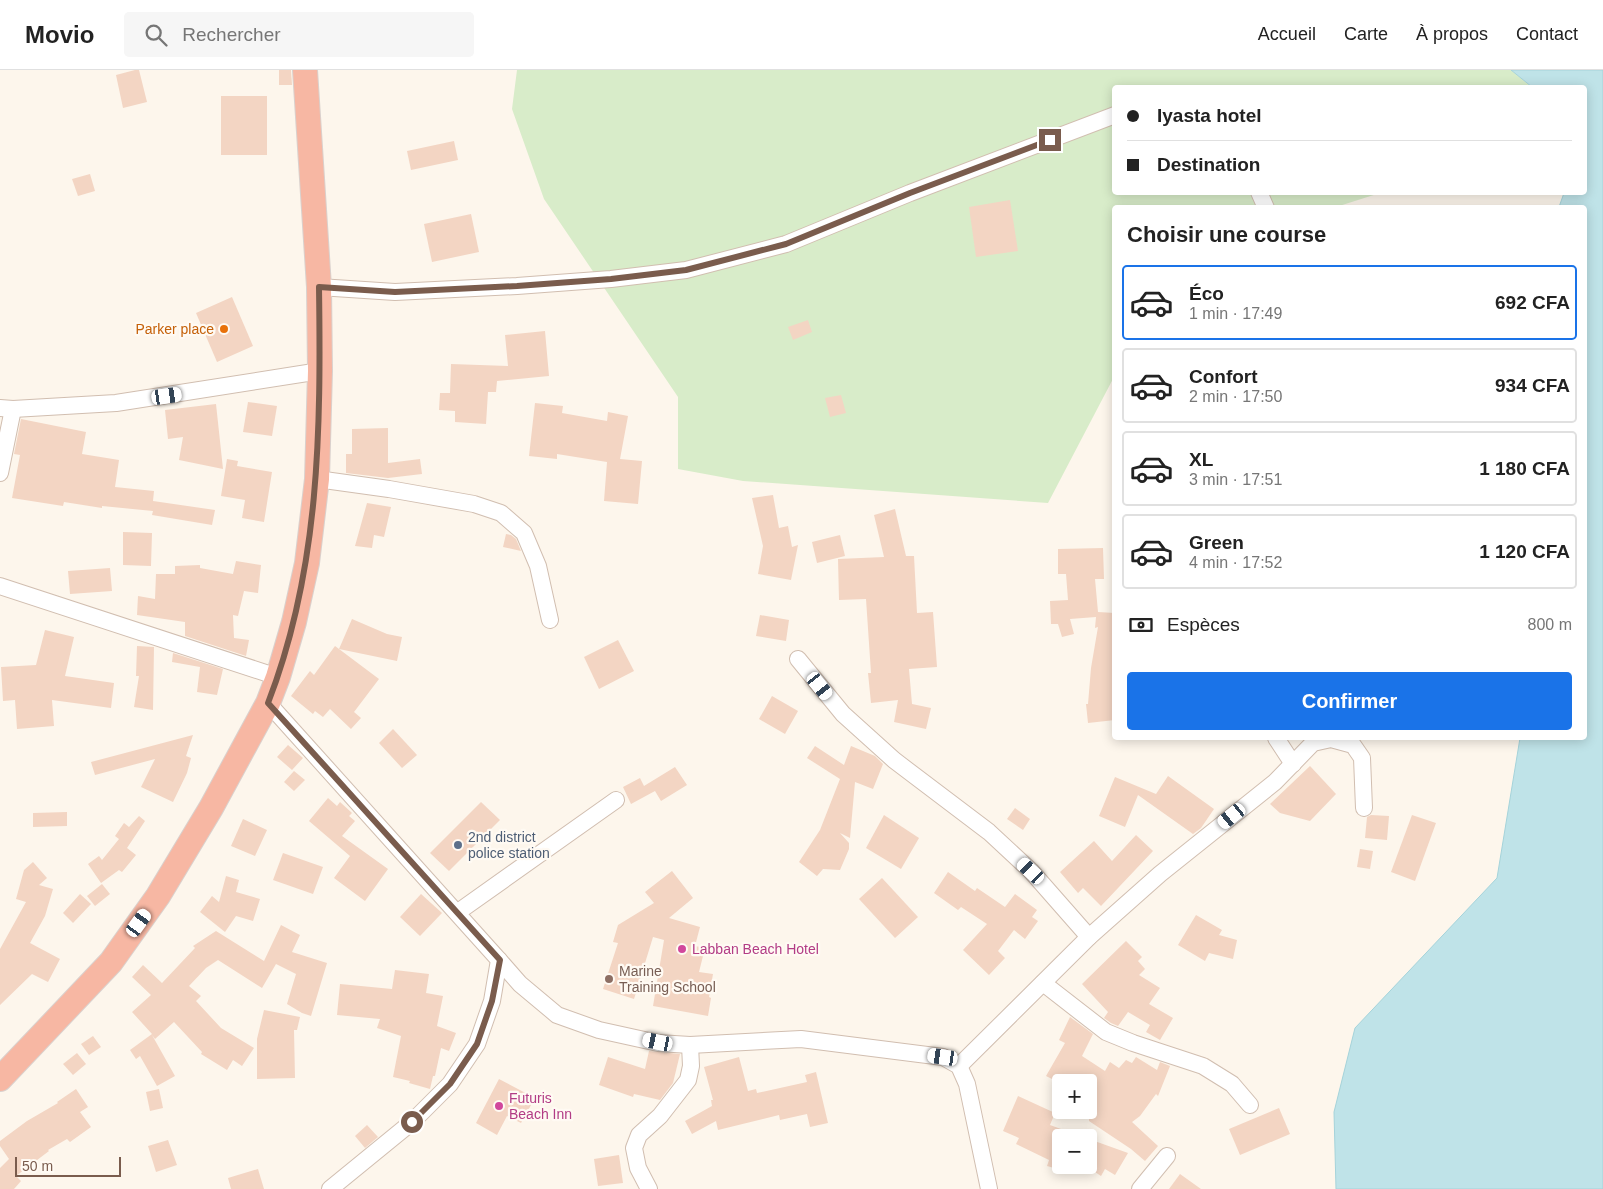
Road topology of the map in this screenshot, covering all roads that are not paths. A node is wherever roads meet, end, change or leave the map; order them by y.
1 (305, 70) edge
2 (1112, 117) edge
3 (319, 287) junction
4 (320, 371) junction
5 (6, 409) edge
6 (0, 473) edge
7 (317, 479) junction
8 (0, 586) edge
9 (550, 620) dead end
10 (798, 659) dead end
11 (278, 677) junction
12 (268, 703) junction
13 (1277, 740) edge
14 (1293, 764) junction
15 (616, 800) dead end
16 (1364, 808) dead end
17 (458, 912) junction
18 (1089, 936) junction
19 (500, 960) junction
20 (1043, 983) junction
21 (690, 1045) junction
22 (959, 1066) junction
23 (0, 1078) edge
24 (1250, 1105) dead end
25 (1167, 1156) dead end
26 (330, 1189) edge
27 (649, 1189) edge
28 (989, 1189) edge
29 (1140, 1189) edge

1 - 3 highway
2 - 3 street
3 - 4 highway
4 - 5 street
4 - 7 highway
5 - 6 street
7 - 9 street
7 - 11 highway
8 - 11 street
10 - 18 street
11 - 12 highway
12 - 17 street
12 - 23 highway
13 - 14 street
14 - 16 street
14 - 18 street
15 - 17 street
17 - 19 street
18 - 20 street
19 - 21 street
19 - 26 street
20 - 22 street
20 - 24 street
21 - 22 street
21 - 27 street
22 - 28 street
25 - 29 street

